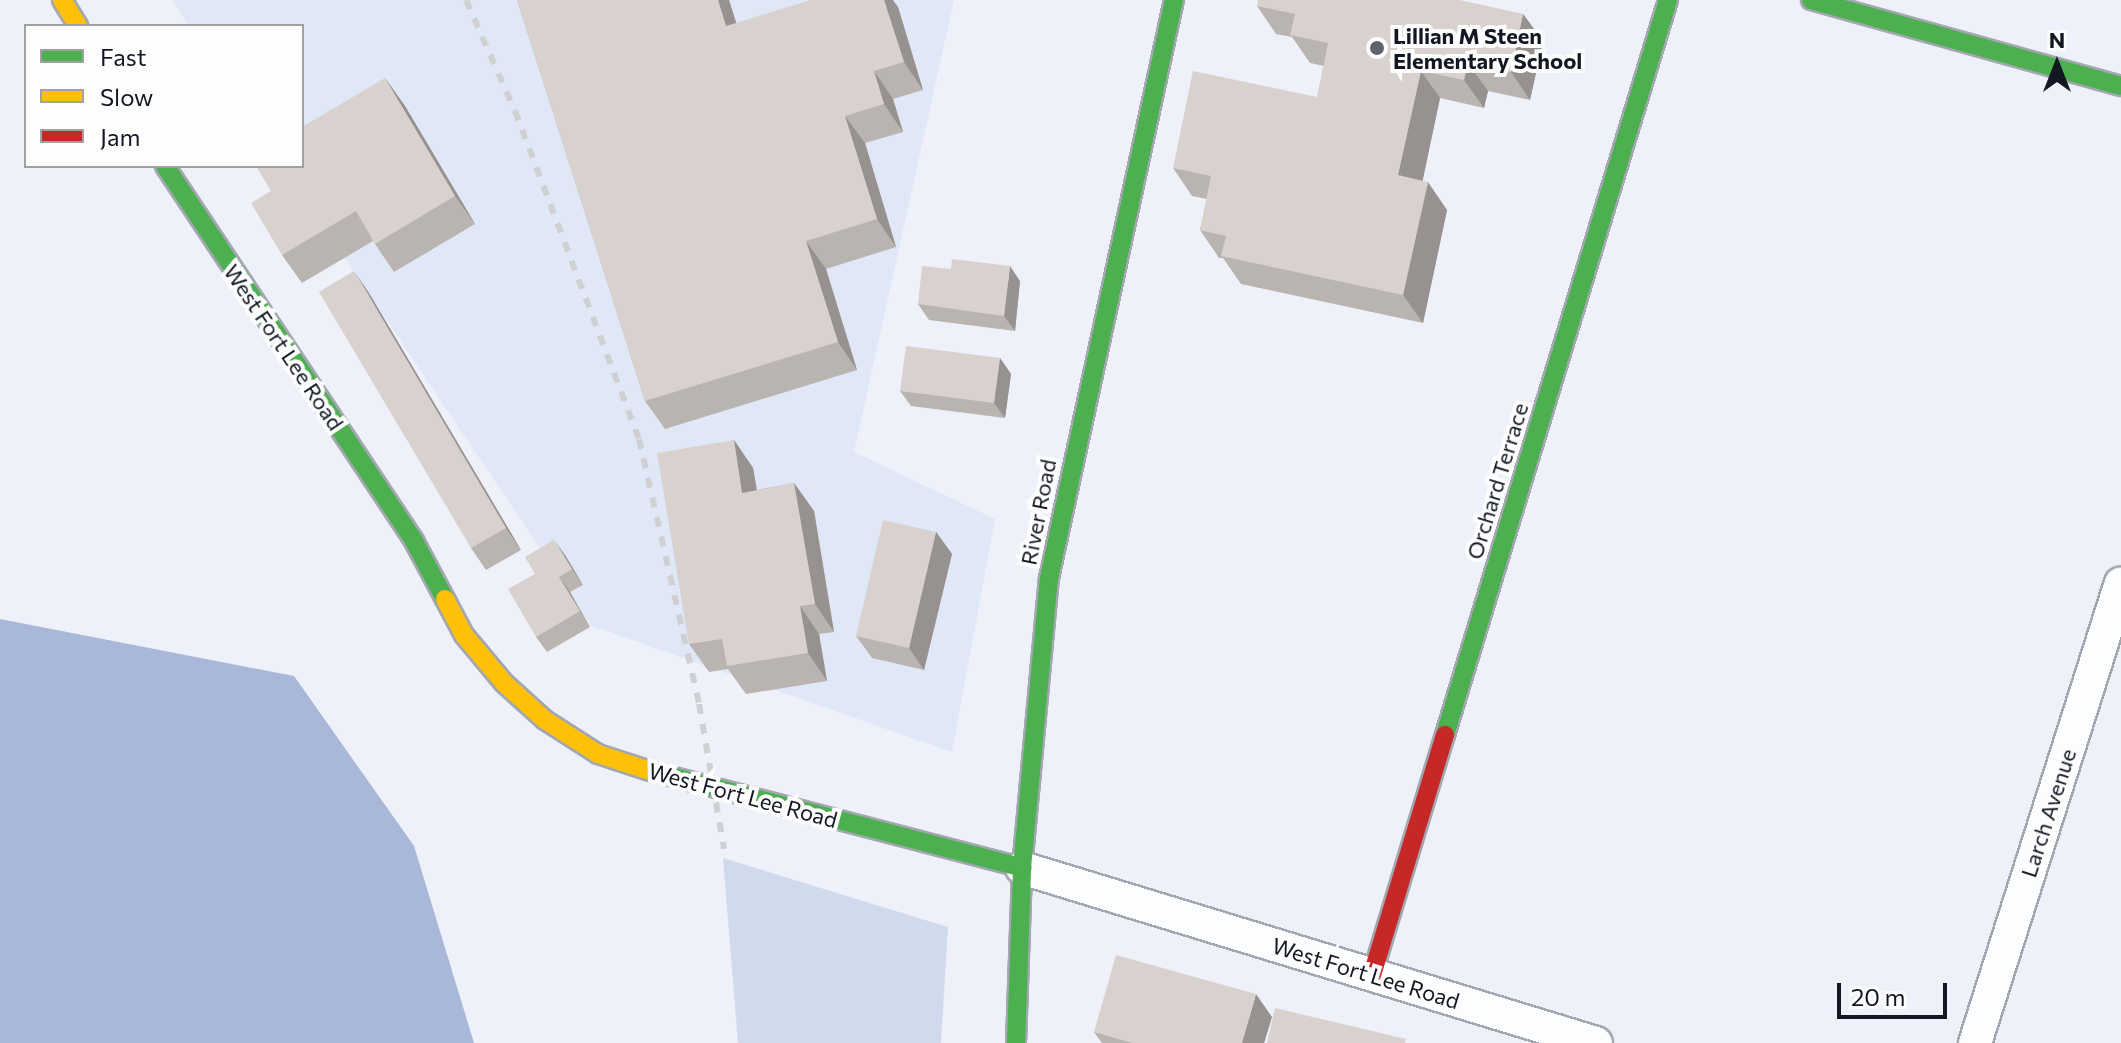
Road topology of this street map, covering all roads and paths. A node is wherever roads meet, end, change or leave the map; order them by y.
1 (62, 0) edge
2 (1174, 0) edge
3 (1668, 0) edge
4 (1811, 0) edge
5 (77, 24) edge
6 (2121, 86) edge
7 (166, 168) edge
8 (2121, 584) edge
9 (1022, 868) junction
10 (1372, 975) junction
11 (1016, 1043) edge
12 (1596, 1043) edge
13 (1975, 1043) edge

1 - 5 main road
2 - 9 main road, River Road
3 - 10 main road, Orchard Terrace
4 - 6 main road
7 - 9 main road, West Fort Lee Road
8 - 13 street, Larch Avenue
9 - 10 street, West Fort Lee Road
9 - 11 main road, River Road
10 - 12 street, West Fort Lee Road

